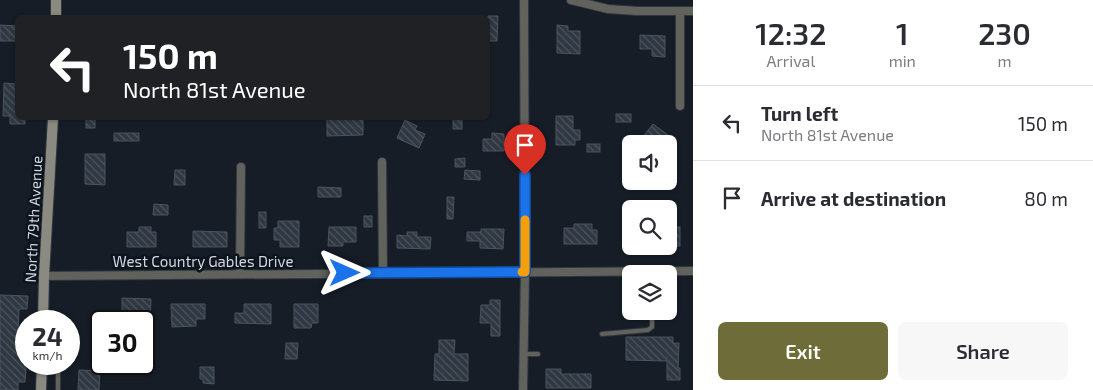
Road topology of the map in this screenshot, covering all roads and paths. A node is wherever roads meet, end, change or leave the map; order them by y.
1 (56, 0) edge
2 (524, 0) edge
3 (571, 0) edge
4 (680, 11) junction
5 (693, 12) edge
6 (56, 15) edge
7 (680, 106) dead end
8 (53, 120) edge
9 (382, 162) dead end
10 (241, 167) dead end
11 (677, 271) edge
12 (693, 271) edge
13 (525, 272) junction
14 (622, 272) edge
15 (383, 273) junction
16 (240, 274) junction
17 (44, 276) junction
18 (43, 310) edge
19 (652, 320) edge
20 (602, 334) dead end
21 (524, 354) junction
22 (538, 354) dead end
23 (42, 375) edge
24 (58, 375) edge
25 (41, 390) edge
26 (58, 390) edge
27 (523, 390) edge

1 - 6 street
2 - 13 street
3 - 4 street
4 - 5 street
4 - 7 street
8 - 17 street, North 79th Avenue
9 - 15 street
10 - 16 street
11 - 12 street, West Country Gables Drive
13 - 14 street, West Country Gables Drive
13 - 15 street, West Country Gables Drive
13 - 21 street
15 - 16 street, West Country Gables Drive
16 - 17 street, West Country Gables Drive
17 - 18 street, North 79th Avenue
19 - 20 lane
21 - 22 lane
21 - 27 street
23 - 25 street
24 - 26 lane

